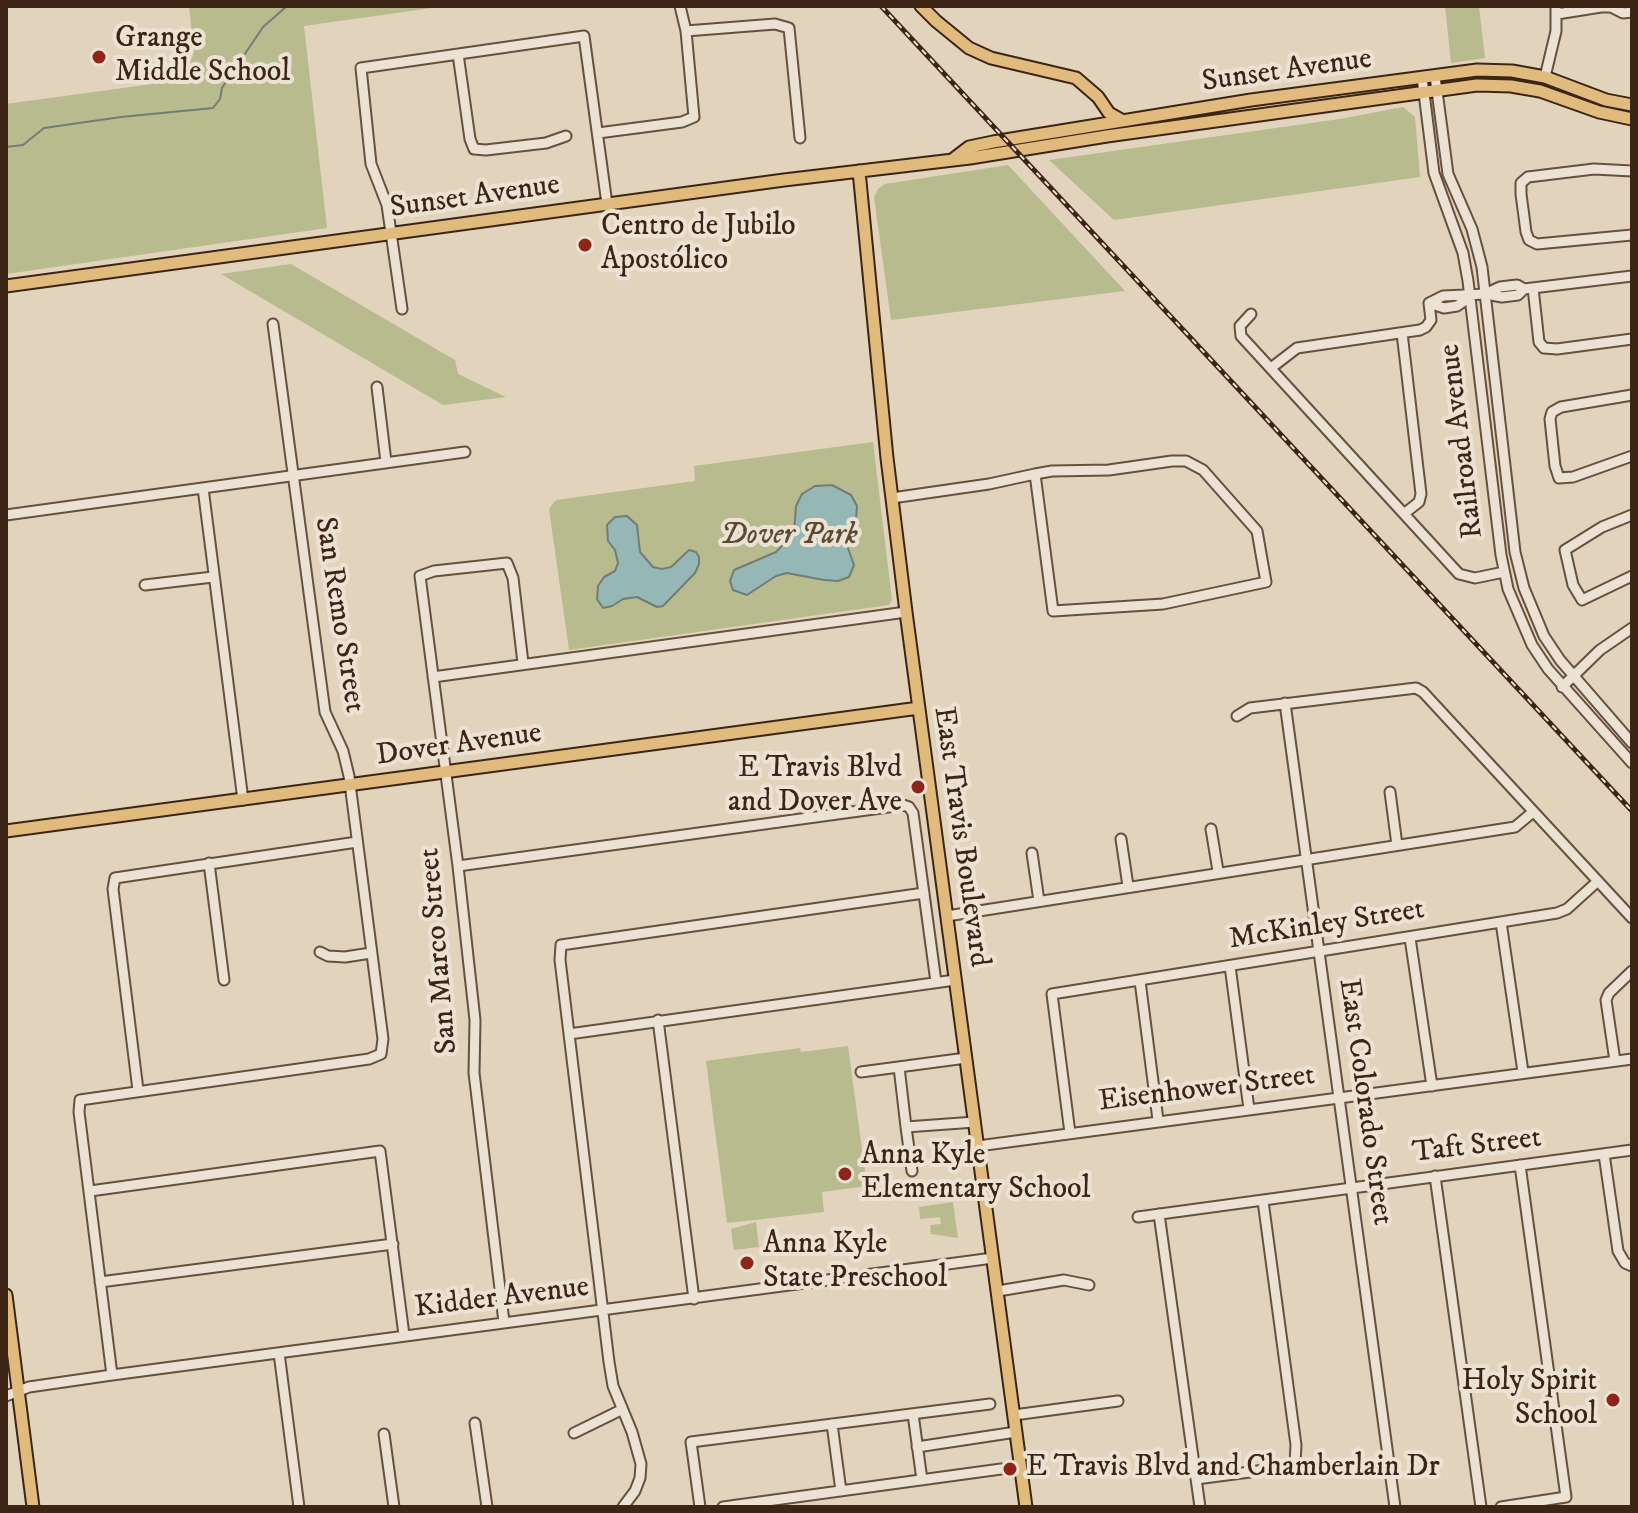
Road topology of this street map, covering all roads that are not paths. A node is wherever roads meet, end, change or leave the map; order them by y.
1 (680, 6) edge
2 (921, 6) edge
3 (1556, 10) edge
4 (1632, 12) edge
5 (686, 31) junction
6 (458, 54) junction
7 (1428, 76) junction
8 (1545, 77) junction
9 (1430, 91) junction
10 (1102, 104) junction
11 (1632, 105) edge
12 (1632, 119) edge
13 (1124, 121) junction
14 (1107, 130) junction
15 (598, 133) junction
16 (566, 136) dead end
17 (800, 138) dead end
18 (859, 171) junction
19 (1632, 171) edge
20 (607, 204) junction
21 (391, 234) junction
22 (1632, 235) edge
23 (1632, 276) edge
24 (6, 286) edge
25 (1528, 289) junction
26 (1485, 294) junction
27 (1470, 297) junction
28 (402, 309) dead end
29 (1251, 314) dead end
30 (273, 324) dead end
31 (1402, 333) junction
32 (1632, 339) edge
33 (1271, 368) junction
34 (377, 387) dead end
35 (1632, 395) edge
36 (465, 452) dead end
37 (1632, 456) edge
38 (386, 462) junction
39 (1035, 474) junction
40 (293, 477) junction
41 (203, 488) junction
42 (892, 498) junction
43 (1405, 513) junction
44 (6, 515) edge
45 (1632, 515) edge
46 (1504, 572) junction
47 (1632, 576) edge
48 (213, 577) junction
49 (145, 585) dead end
50 (906, 612) junction
51 (1632, 628) edge
52 (523, 663) junction
53 (1574, 676) junction
54 (433, 677) junction
55 (1562, 687) junction
56 (1285, 703) junction
57 (919, 708) junction
58 (1237, 716) dead end
59 (1632, 743) edge
60 (1632, 763) edge
61 (445, 772) junction
62 (350, 785) junction
63 (1390, 792) dead end
64 (243, 800) junction
65 (1533, 812) junction
66 (1211, 829) dead end
67 (6, 831) edge
68 (1121, 839) dead end
69 (357, 842) junction
70 (1397, 845) junction
71 (1032, 853) dead end
72 (1307, 859) junction
73 (209, 863) junction
74 (458, 866) junction
75 (1218, 871) junction
76 (1598, 881) junction
77 (1128, 886) junction
78 (924, 893) junction
79 (1039, 901) junction
80 (947, 916) junction
81 (1632, 918) edge
82 (1501, 922) junction
83 (1410, 938) junction
84 (320, 952) dead end
85 (1320, 952) junction
86 (371, 953) junction
87 (1230, 966) junction
88 (1632, 971) edge
89 (224, 980) dead end
90 (955, 980) junction
91 (1140, 981) junction
92 (936, 982) junction
93 (658, 1020) junction
94 (569, 1034) junction
95 (966, 1058) junction
96 (1632, 1059) edge
97 (1615, 1061) junction
98 (899, 1067) junction
99 (861, 1072) dead end
100 (1523, 1072) junction
101 (1432, 1086) junction
102 (138, 1090) junction
103 (1339, 1097) junction
104 (1249, 1109) junction
105 (1158, 1120) junction
106 (975, 1122) junction
107 (906, 1127) junction
108 (1070, 1133) junction
109 (978, 1146) junction
110 (1632, 1150) edge
111 (1604, 1154) junction
112 (1520, 1165) junction
113 (912, 1171) dead end
114 (1435, 1176) junction
115 (1351, 1187) junction
116 (90, 1191) junction
117 (1263, 1201) junction
118 (1159, 1214) junction
119 (1138, 1217) dead end
120 (393, 1244) junction
121 (993, 1258) junction
122 (1632, 1266) edge
123 (100, 1282) junction
124 (1089, 1285) dead end
125 (998, 1291) junction
126 (6, 1295) edge
127 (694, 1299) junction
128 (604, 1310) junction
129 (504, 1322) junction
130 (404, 1335) junction
131 (9, 1340) edge
132 (279, 1353) junction
133 (112, 1375) junction
134 (18, 1391) junction
135 (6, 1396) edge
136 (1118, 1401) dead end
137 (990, 1404) dead end
138 (621, 1410) junction
139 (913, 1414) junction
140 (1014, 1415) junction
141 (475, 1423) dead end
142 (832, 1424) junction
143 (1016, 1432) junction
144 (574, 1433) dead end
145 (384, 1434) dead end
146 (917, 1447) junction
147 (1001, 1469) dead end
148 (1196, 1479) junction
149 (922, 1480) junction
150 (841, 1491) junction
151 (33, 1507) edge
152 (299, 1507) edge
153 (394, 1507) edge
154 (487, 1507) edge
155 (623, 1507) edge
156 (700, 1507) edge
157 (723, 1507) edge
158 (1026, 1507) edge
159 (1200, 1507) edge
160 (1395, 1507) edge
161 (1481, 1507) edge
162 (1501, 1507) edge

1 - 5 street
2 - 10 main road
3 - 4 street
3 - 8 street
5 - 15 street
5 - 17 street
6 - 15 street
6 - 16 street
6 - 21 street
7 - 8 main road, Sunset Avenue
7 - 9 street, Railroad Avenue
7 - 13 main road, Sunset Avenue
8 - 11 main road, Sunset Avenue
9 - 12 main road, Sunset Avenue
9 - 14 main road, Sunset Avenue
9 - 26 street, Railroad Avenue
9 - 27 street, Railroad Avenue
10 - 13 main road
10 - 14 main road
13 - 14 main road, Sunset Avenue
14 - 18 main road, Sunset Avenue
15 - 20 street
18 - 20 main road, Sunset Avenue
18 - 42 main road, East Travis Boulevard
19 - 22 street
20 - 21 main road, Sunset Avenue
21 - 24 main road, Sunset Avenue
21 - 28 street
23 - 25 street
25 - 26 street
25 - 32 street
26 - 27 street
26 - 53 street, Railroad Avenue
27 - 31 street
27 - 46 street, Railroad Avenue
29 - 33 street
30 - 40 street, San Remo Street
31 - 33 street
31 - 43 street
33 - 43 street
34 - 38 street
35 - 37 street
36 - 38 street
38 - 40 street
39 - 39 street
39 - 42 street
40 - 41 street
40 - 62 street, San Remo Street
41 - 44 street
41 - 48 street
42 - 50 main road, East Travis Boulevard
43 - 46 street
45 - 47 street
46 - 55 street, Railroad Avenue
48 - 49 street
48 - 64 street
50 - 52 street
50 - 57 main road, East Travis Boulevard
51 - 53 street
52 - 54 street
52 - 54 street, San Marco Street
53 - 55 street
53 - 59 street, Railroad Avenue
54 - 61 street, San Marco Street
55 - 60 street, Railroad Avenue
56 - 58 street
56 - 65 street
56 - 72 street, East Colorado Street
57 - 61 main road, Dover Avenue
57 - 80 main road, East Travis Boulevard
61 - 62 main road, Dover Avenue
61 - 74 street, San Marco Street
62 - 64 main road, Dover Avenue
62 - 69 street, San Remo Street
63 - 70 street
64 - 67 main road, Dover Avenue
65 - 70 street
65 - 76 street
66 - 75 street
68 - 77 street
69 - 73 street
69 - 86 street, San Remo Street
70 - 72 street
71 - 79 street
72 - 75 street
72 - 85 street, East Colorado Street
73 - 89 street
73 - 102 street
74 - 78 street, East Travis Boulevard
74 - 129 street, San Marco Street
75 - 77 street
76 - 81 street
76 - 82 street, McKinley Street
77 - 79 street
78 - 92 street, East Travis Boulevard
78 - 94 street
79 - 80 street
80 - 90 main road, East Travis Boulevard
82 - 83 street, McKinley Street
82 - 100 street
83 - 85 street, McKinley Street
83 - 101 street
84 - 86 street
85 - 87 street, McKinley Street
85 - 103 street, East Colorado Street
86 - 102 street, San Remo Street
87 - 91 street, McKinley Street
87 - 104 street
88 - 97 street
90 - 92 street
90 - 95 main road, East Travis Boulevard
91 - 105 street
91 - 108 street, McKinley Street
92 - 93 street
93 - 94 street
93 - 127 street
94 - 128 street
95 - 98 street
95 - 106 main road, East Travis Boulevard
96 - 97 street, Eisenhower Street
97 - 100 street, Eisenhower Street
98 - 99 street
98 - 107 street
100 - 101 street, Eisenhower Street
101 - 103 street, Eisenhower Street
102 - 116 street
103 - 104 street, Eisenhower Street
103 - 115 street, East Colorado Street
104 - 105 street, Eisenhower Street
105 - 108 street, Eisenhower Street
106 - 107 street
106 - 109 main road, East Travis Boulevard
107 - 113 street
108 - 109 street, Eisenhower Street
109 - 121 main road, East Travis Boulevard
110 - 111 street, Taft Street
111 - 112 street, Taft Street
111 - 122 street
112 - 114 street, Taft Street
112 - 162 street
114 - 115 street, Taft Street
114 - 161 street
115 - 117 street, Taft Street
115 - 160 street, East Colorado Street
116 - 120 street
116 - 123 street
117 - 118 street, Taft Street
117 - 148 street
118 - 119 street, Taft Street
118 - 148 street
120 - 123 street
120 - 130 street
121 - 125 main road, East Travis Boulevard
121 - 127 street, Kidder Avenue
123 - 133 street
124 - 125 street
125 - 140 main road, East Travis Boulevard
126 - 131 main road
127 - 128 street, Kidder Avenue
128 - 129 street, Kidder Avenue
128 - 138 street
129 - 130 street, Kidder Avenue
130 - 132 street, Kidder Avenue
131 - 134 main road
132 - 133 street, Kidder Avenue
132 - 152 street
133 - 134 street, Kidder Avenue
134 - 135 street, Kidder Avenue
134 - 151 main road
136 - 140 street
137 - 139 street
138 - 144 street
138 - 155 street
139 - 142 street
139 - 146 street
140 - 143 main road, East Travis Boulevard
141 - 154 street
142 - 150 street
142 - 156 street
143 - 146 street
143 - 158 main road, East Travis Boulevard
145 - 153 street
146 - 149 street
147 - 149 street
148 - 159 street
149 - 150 street
150 - 157 street

